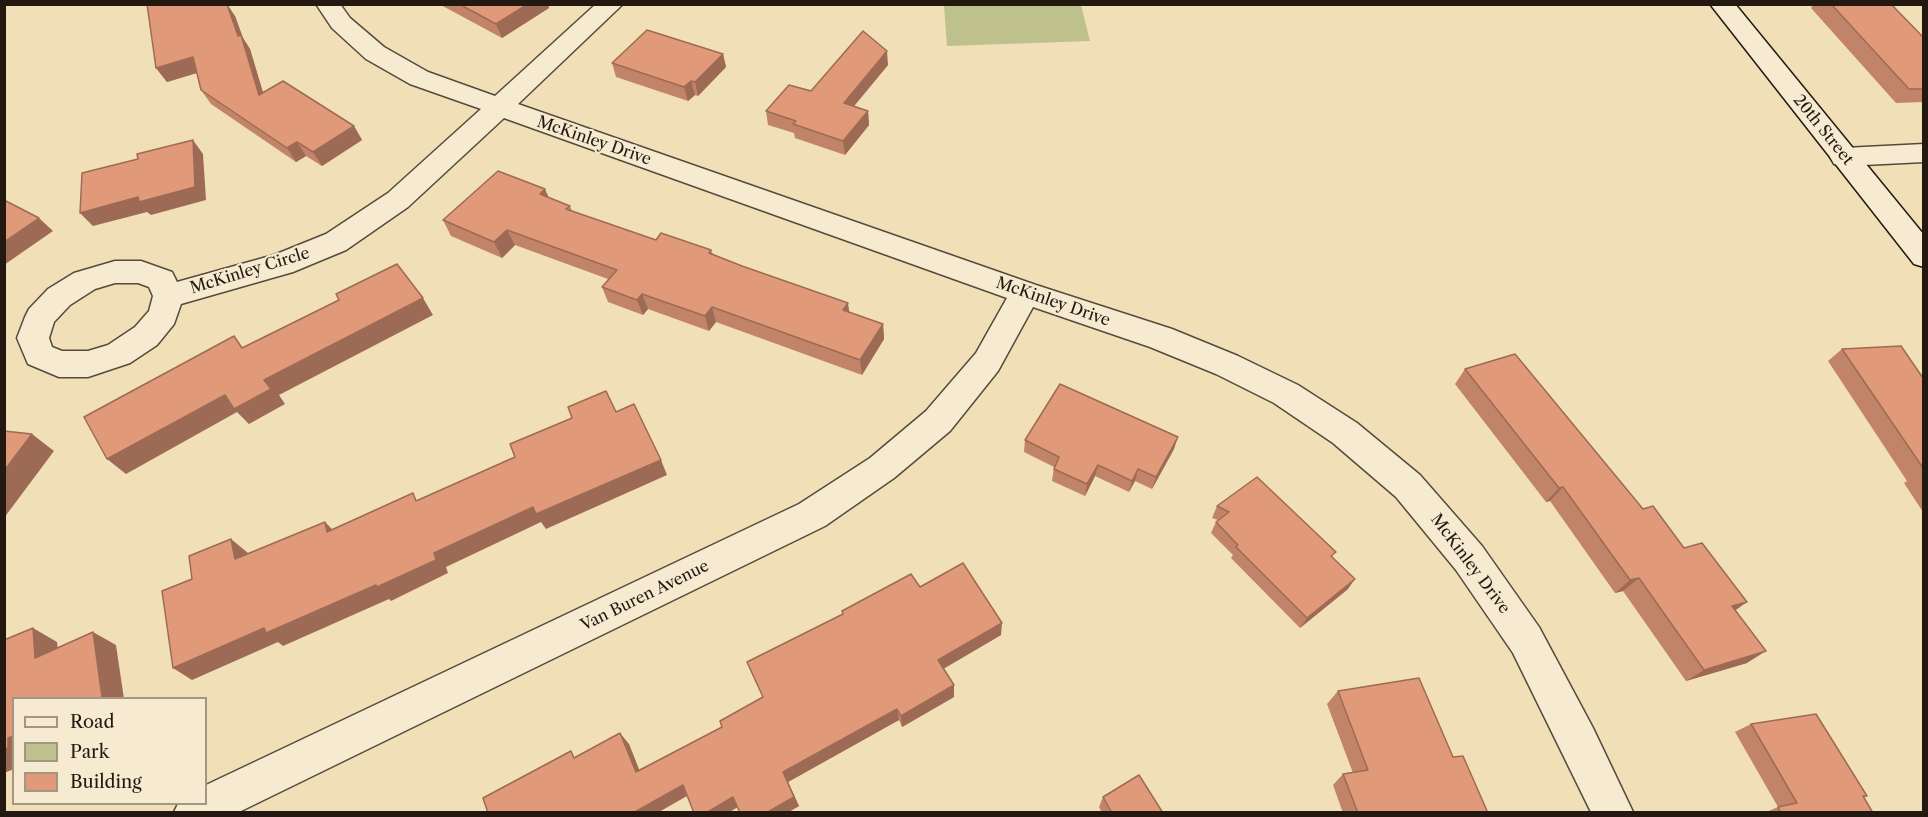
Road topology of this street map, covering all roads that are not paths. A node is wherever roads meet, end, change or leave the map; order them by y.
1 (328, 4) edge
2 (611, 4) edge
3 (1722, 4) edge
4 (498, 107) junction
5 (1923, 153) edge
6 (1845, 157) junction
7 (1923, 256) edge
8 (1024, 292) junction
9 (168, 296) dead end
10 (195, 813) edge
11 (1612, 813) edge

1 - 4 street, McKinley Drive
2 - 4 street, McKinley Circle
3 - 6 street, 20th Street
4 - 8 street, McKinley Drive
4 - 9 street, McKinley Circle
5 - 6 street
6 - 7 street, 20th Street
8 - 10 street, Van Buren Avenue
8 - 11 street, McKinley Drive

